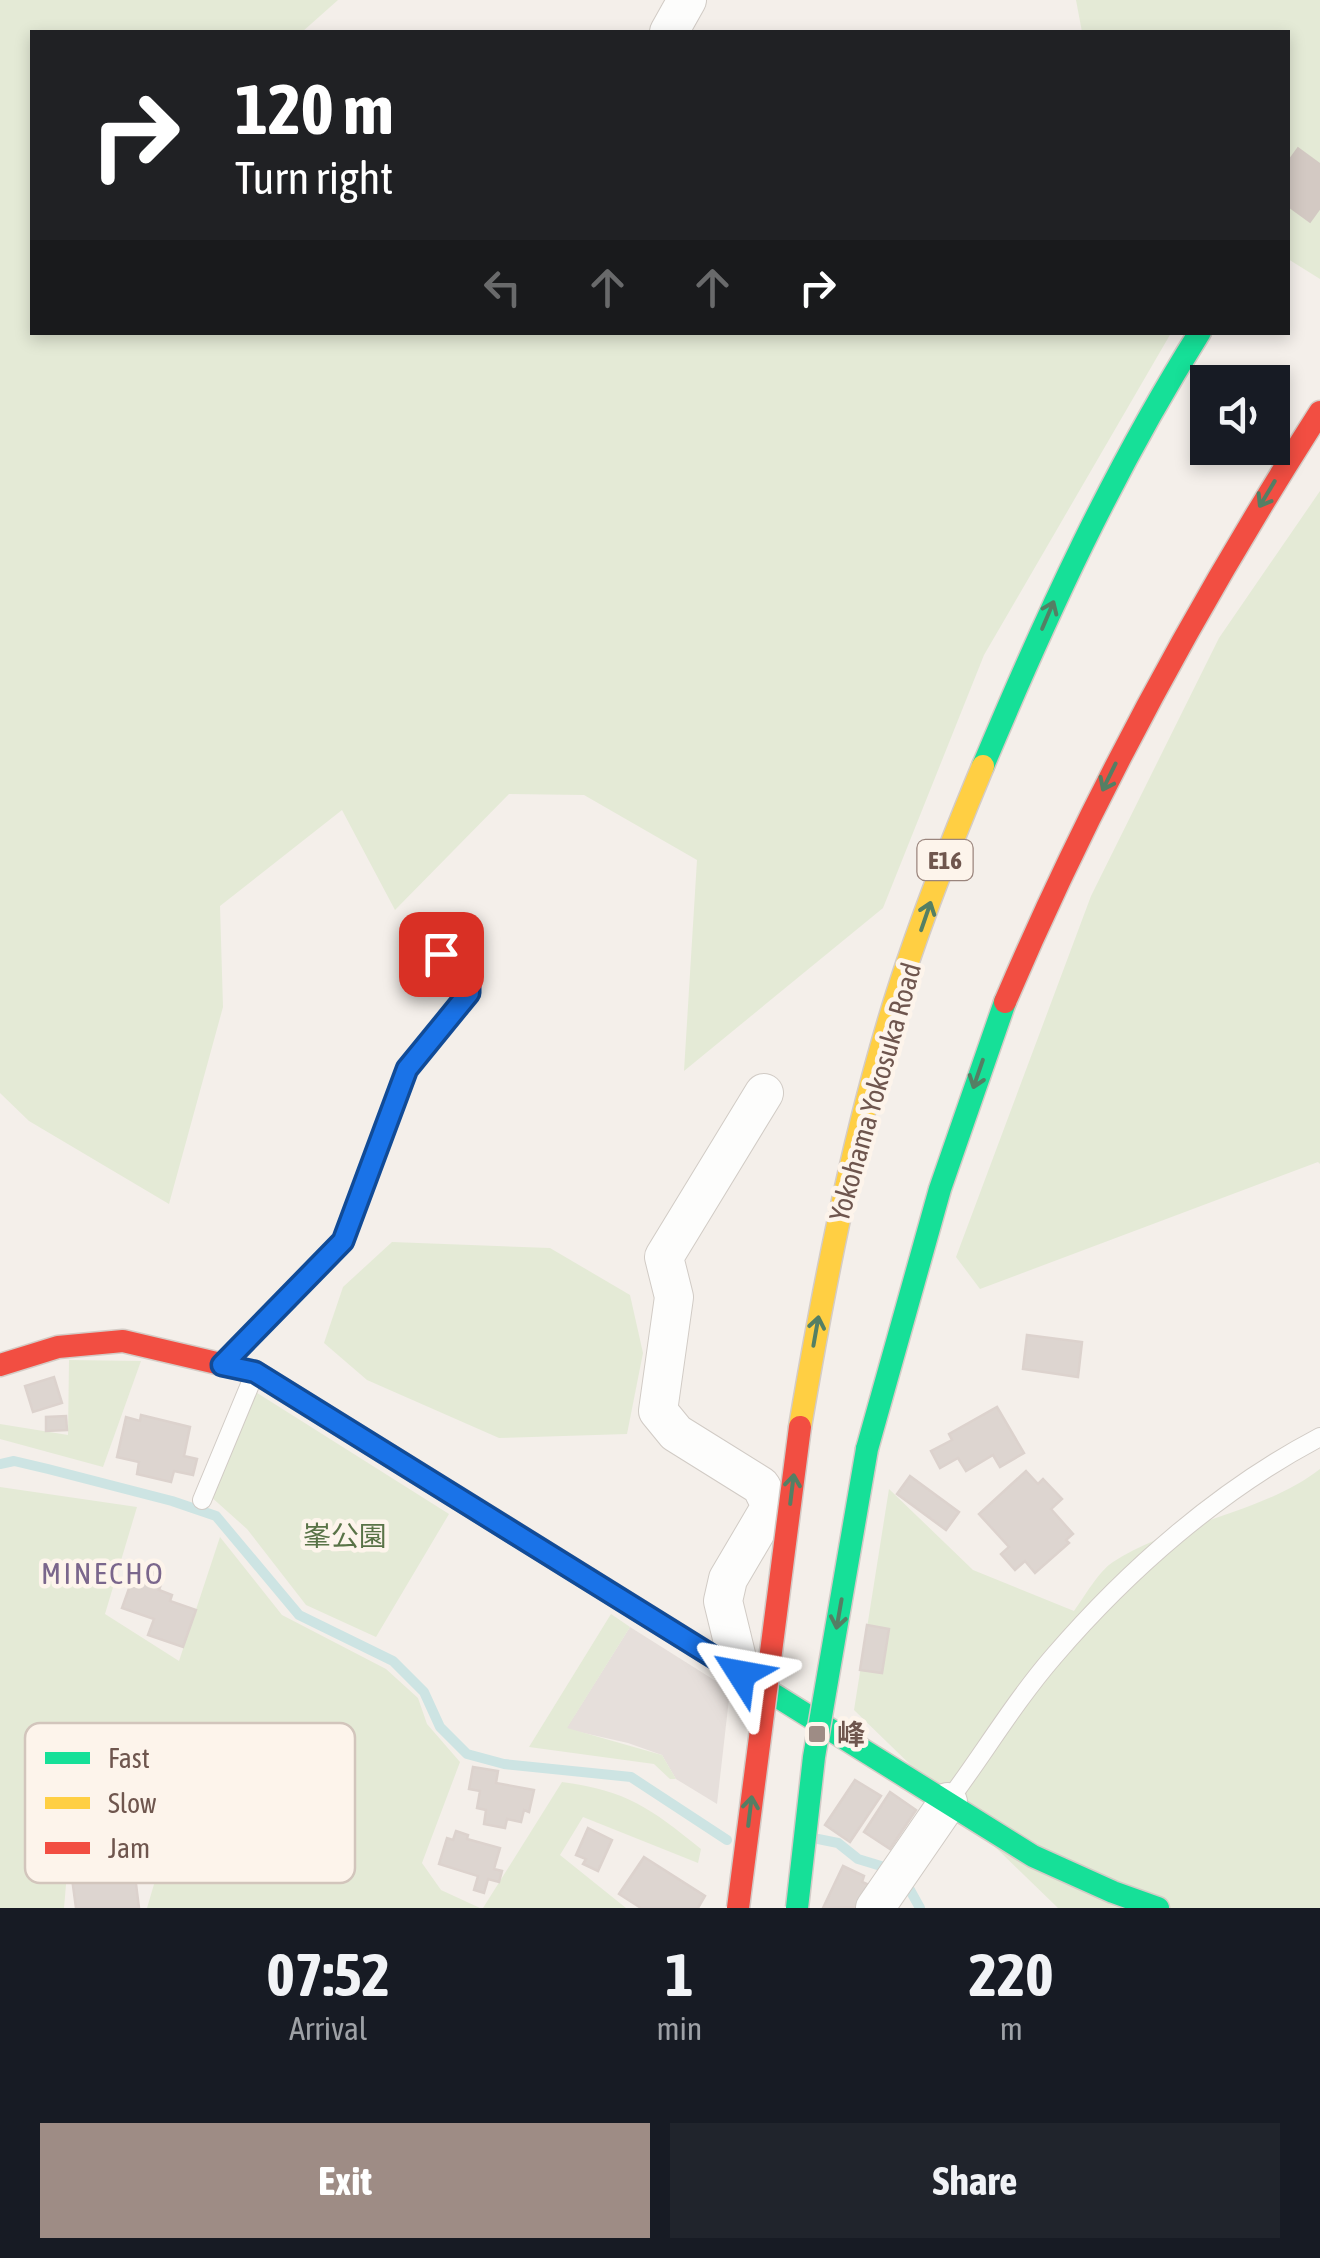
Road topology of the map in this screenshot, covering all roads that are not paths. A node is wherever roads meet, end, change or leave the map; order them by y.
1 (687, 0) edge
2 (671, 30) edge
3 (1198, 335) edge
4 (1320, 412) edge
5 (413, 932) dead end
6 (764, 1093) dead end
7 (0, 1365) edge
8 (222, 1365) junction
9 (255, 1372) junction
10 (1320, 1437) edge
11 (202, 1500) dead end
12 (741, 1674) junction
13 (948, 1802) junction
14 (880, 1902) edge
15 (738, 1908) edge
16 (797, 1908) edge
17 (1158, 1908) edge

1 - 2 street
15 -> 3 main road, Yokohama Yokosuka Road / E16, bridge
4 -> 16 main road, bridge
5 - 8 lane
6 - 12 street
7 - 8 main road
8 - 9 main road
9 - 11 lane
9 - 12 main road
10 - 13 lane
12 - 13 main road
13 - 14 street
13 - 17 main road

